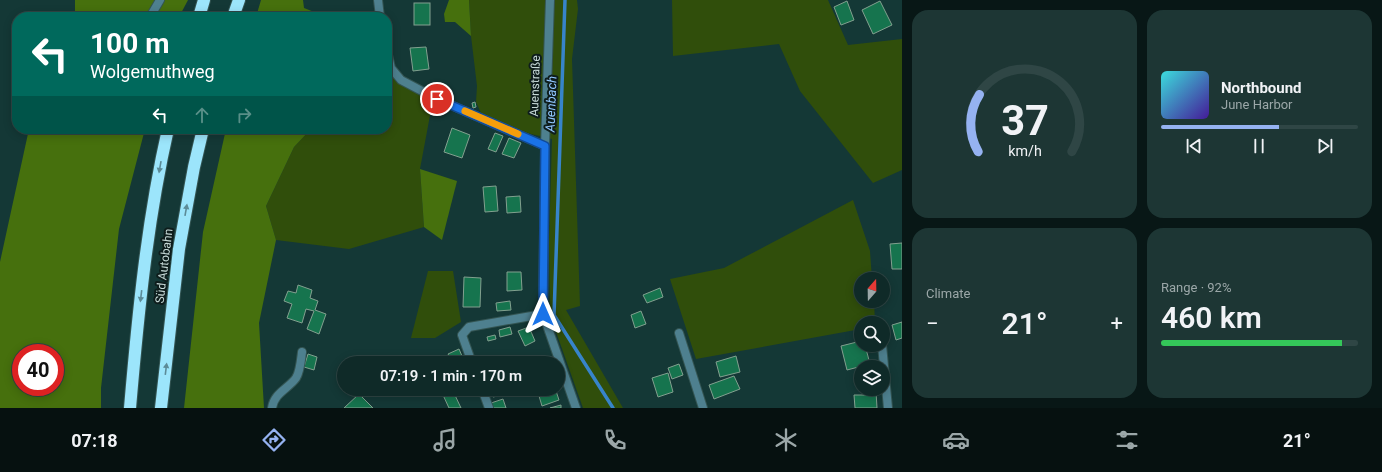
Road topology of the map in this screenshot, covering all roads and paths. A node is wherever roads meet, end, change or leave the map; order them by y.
1 (160, 0) edge
2 (204, 0) edge
3 (378, 0) edge
4 (550, 0) edge
5 (153, 12) edge
6 (200, 12) edge
7 (379, 12) edge
8 (392, 69) edge
9 (167, 134) edge
10 (202, 134) edge
11 (545, 146) junction
12 (543, 314) junction
13 (679, 333) dead end
14 (302, 352) dead end
15 (883, 352) edge
16 (470, 356) edge
17 (485, 396) edge
18 (130, 408) edge
19 (161, 408) edge
20 (272, 408) edge
21 (489, 408) edge
22 (576, 408) edge
23 (704, 408) edge
24 (888, 408) edge

1 - 5 street
2 - 6 highway
3 - 7 street
4 - 11 street, Auenstraße
8 - 11 street
9 -> 18 highway, Süd Autobahn
19 -> 10 highway, Süd Autobahn
11 - 12 street, Auenstraße
12 - 16 street
12 - 22 street, Auenstraße
13 - 23 street
14 - 20 street
15 - 24 street
17 - 21 street

